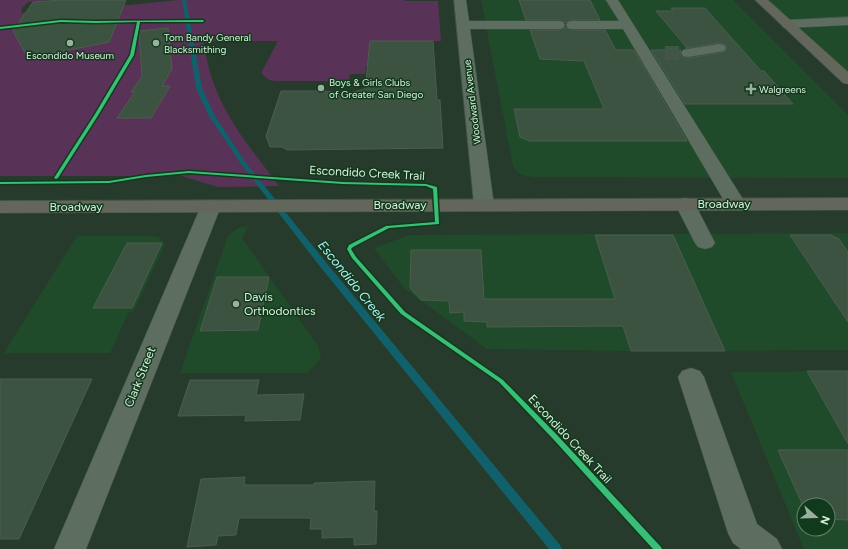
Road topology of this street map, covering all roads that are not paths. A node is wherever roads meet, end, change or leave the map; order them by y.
1 (460, 0) edge
2 (612, 0) edge
3 (761, 0) edge
4 (848, 21) edge
5 (787, 24) junction
6 (463, 25) junction
7 (627, 25) junction
8 (719, 48) dead end
9 (688, 53) tunnel mouth
10 (848, 80) edge
11 (484, 204) junction
12 (685, 204) junction
13 (736, 204) junction
14 (848, 204) edge
15 (211, 206) junction
16 (0, 207) edge
17 (705, 243) dead end
18 (691, 377) dead end
19 (70, 549) edge
20 (766, 549) edge

1 - 6 street, Woodward Avenue
2 - 7 street
3 - 5 main road
4 - 5 street
5 - 10 main road
6 - 7 street
6 - 11 street, Woodward Avenue
7 - 13 street
8 - 9 street
11 - 12 main road, Broadway
11 - 15 main road, Broadway
12 - 13 main road, Broadway
12 - 17 street
13 - 14 main road, Broadway
15 - 16 main road, Broadway
15 - 19 street, Clark Street
18 - 20 street

